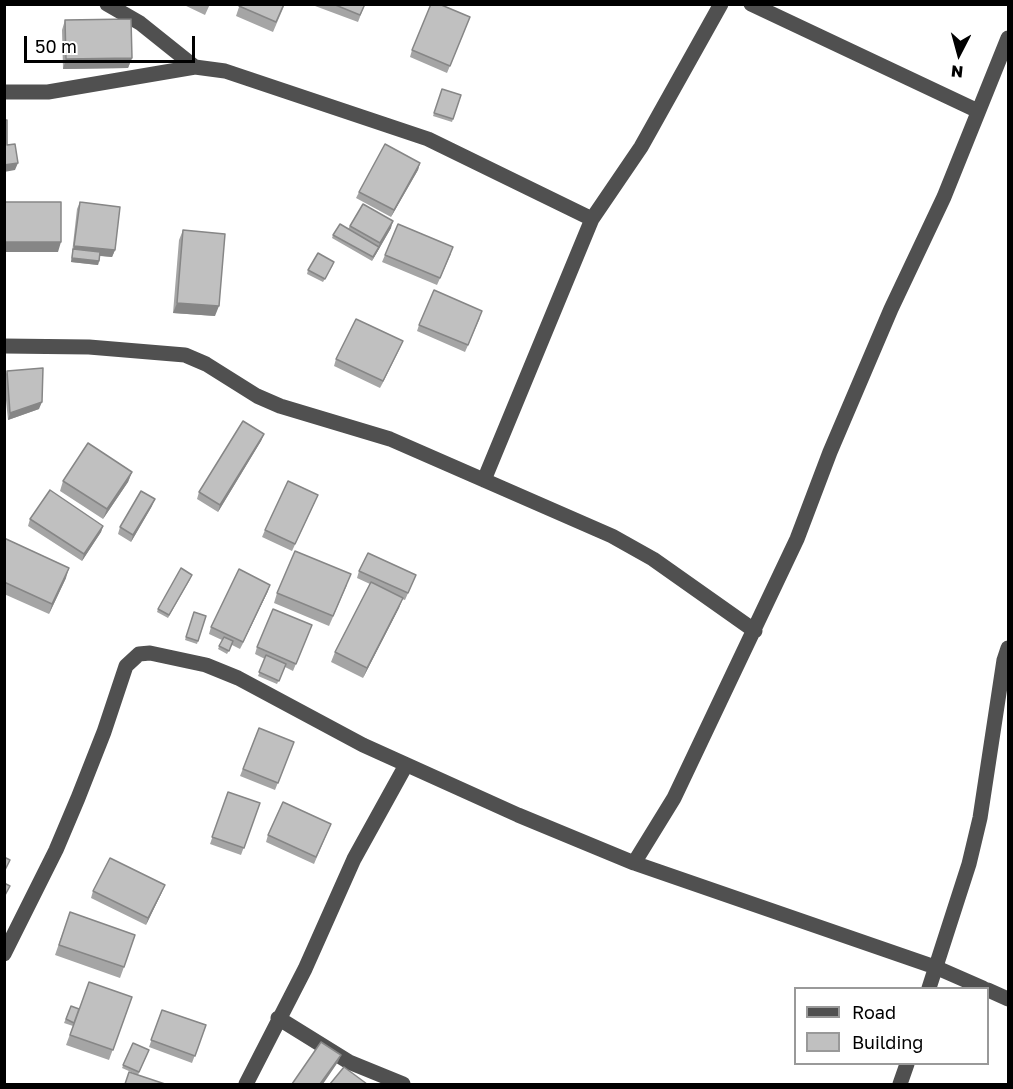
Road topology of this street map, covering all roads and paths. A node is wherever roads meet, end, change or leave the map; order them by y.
1 (107, 4) edge
2 (721, 4) edge
3 (751, 4) edge
4 (1008, 38) edge
5 (195, 68) junction
6 (4, 92) edge
7 (978, 111) junction
8 (592, 219) junction
9 (4, 346) edge
10 (484, 480) junction
11 (755, 631) junction
12 (1008, 648) edge
13 (406, 765) junction
14 (634, 863) junction
15 (4, 954) edge
16 (935, 967) junction
17 (929, 987) edge
18 (980, 987) edge
19 (989, 991) edge
20 (1008, 999) edge
21 (278, 1018) junction
22 (907, 1065) edge
23 (246, 1084) edge
24 (403, 1084) edge
25 (900, 1084) edge

1 - 5 street
2 - 8 street
3 - 7 street
4 - 7 street
5 - 6 street
5 - 8 street
7 - 11 street
8 - 10 street
9 - 10 street
10 - 11 street
11 - 14 street
12 - 16 street
13 - 14 street
13 - 15 street
13 - 21 street
14 - 16 street
16 - 17 street
16 - 18 street
19 - 20 street
21 - 23 street
21 - 24 street
22 - 25 street

